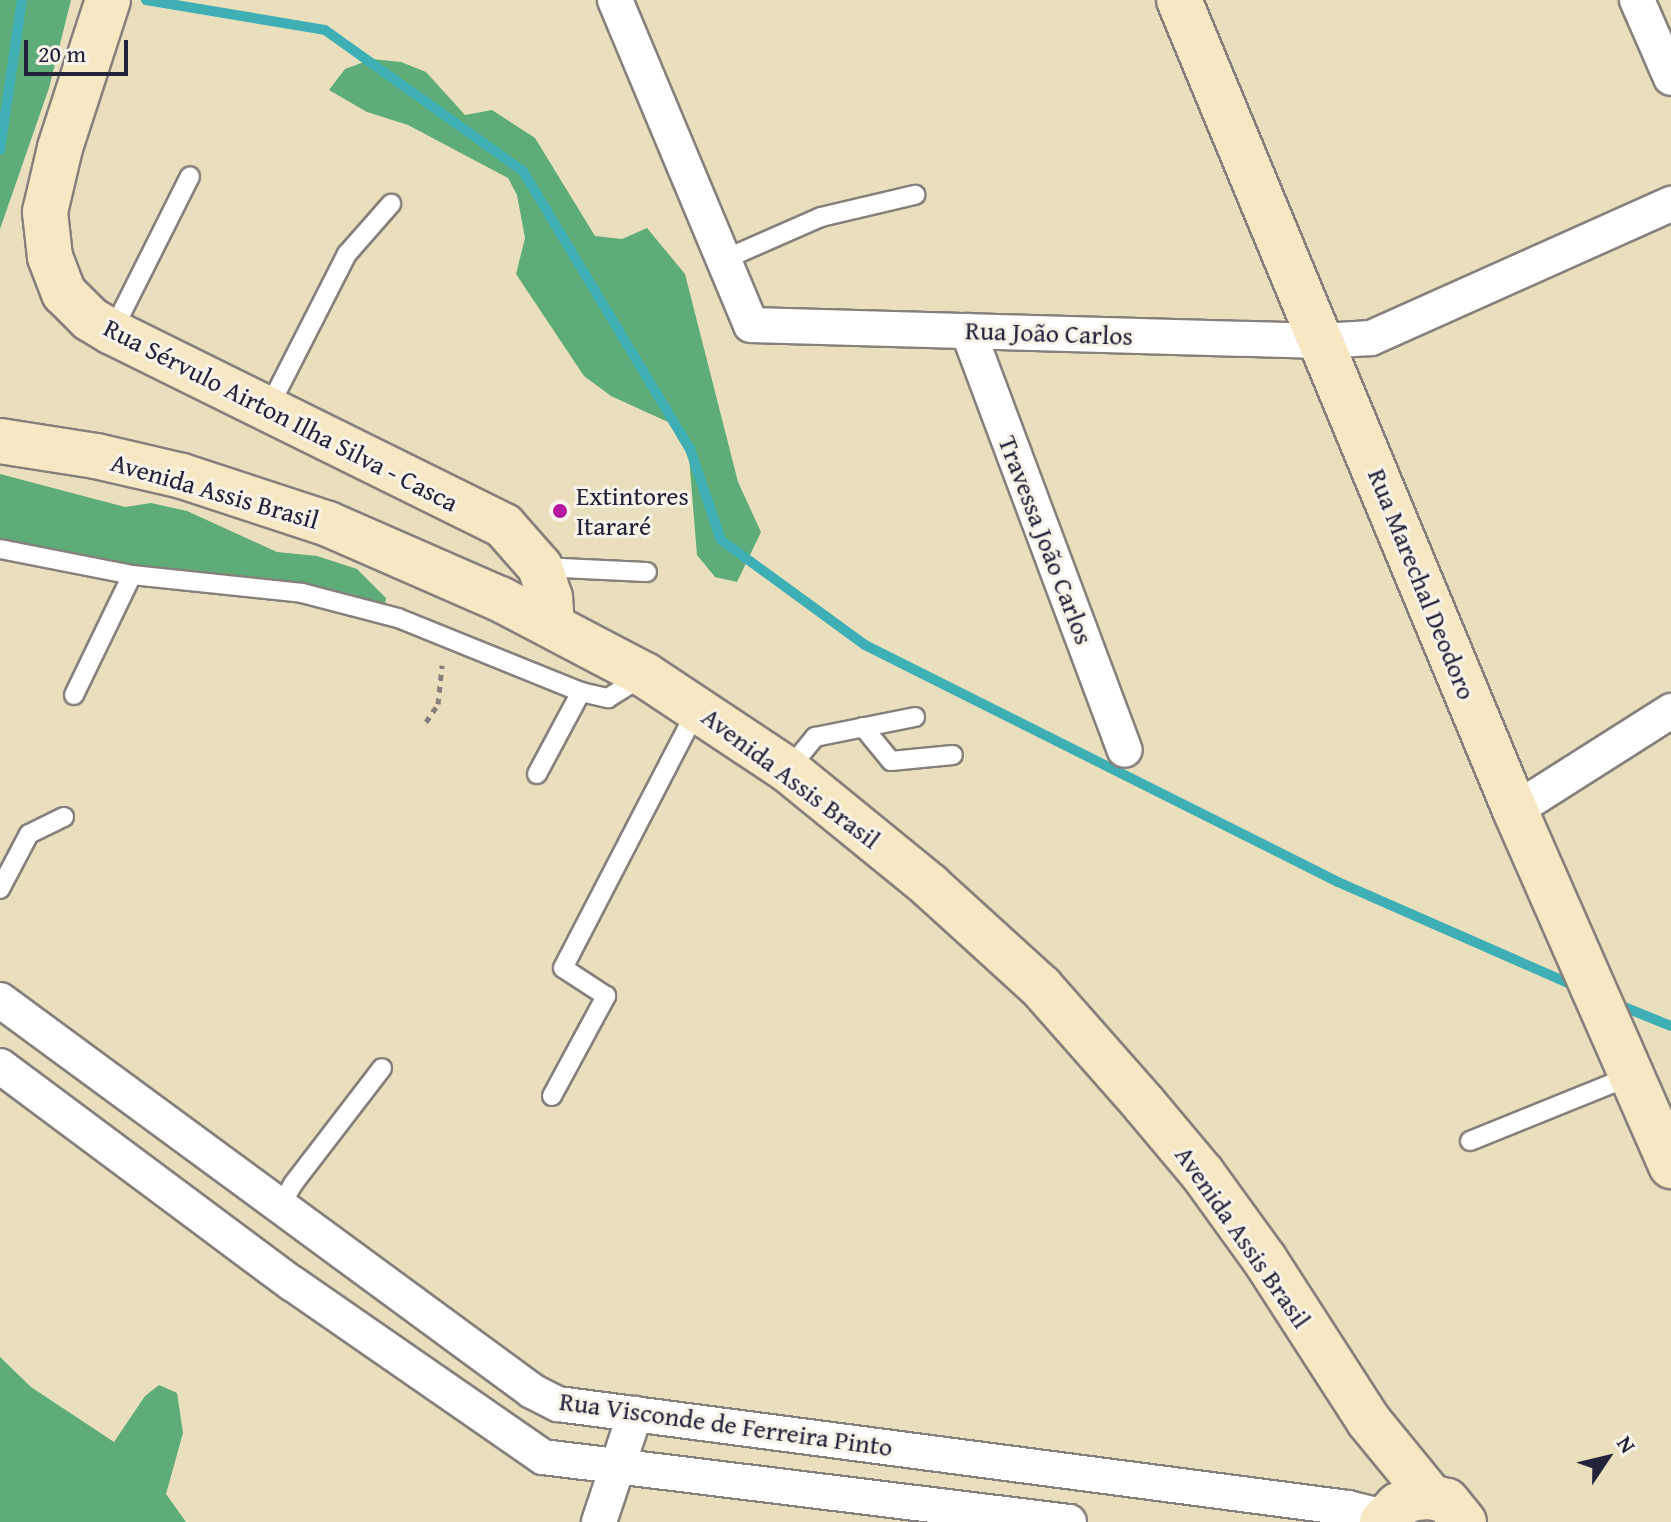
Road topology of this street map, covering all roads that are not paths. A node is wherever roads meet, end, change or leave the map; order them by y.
1 (108, 0) edge
2 (615, 0) edge
3 (1179, 0) edge
4 (1637, 0) edge
5 (1671, 78) edge
6 (190, 176) dead end
7 (915, 195) dead end
8 (391, 204) dead end
9 (1671, 204) edge
10 (723, 260) junction
11 (968, 331) junction
12 (112, 332) junction
13 (1322, 341) junction
14 (268, 409) junction
15 (0, 441) edge
16 (0, 549) edge
17 (540, 567) junction
18 (647, 572) dead end
19 (132, 575) junction
20 (552, 625) junction
21 (645, 675) junction
22 (581, 692) junction
23 (74, 695) dead end
24 (698, 708) junction
25 (1671, 711) edge
26 (915, 717) dead end
27 (863, 727) junction
28 (1125, 750) dead end
29 (953, 755) dead end
30 (788, 770) junction
31 (537, 774) dead end
32 (1515, 810) junction
33 (64, 817) dead end
34 (0, 889) edge
35 (0, 1000) edge
36 (0, 1066) edge
37 (382, 1068) dead end
38 (1631, 1076) junction
39 (552, 1096) dead end
40 (1470, 1141) dead end
41 (1671, 1166) edge
42 (280, 1206) junction
43 (327, 1240) junction
44 (293, 1284) junction
45 (635, 1414) junction
46 (618, 1467) junction
47 (1260, 1509) edge
48 (1419, 1513) edge
49 (599, 1522) edge
50 (1069, 1522) edge
51 (1502, 1522) edge

1 - 12 street, Rua Sérvulo Airton Ilha Silva - Casca
2 - 10 street, Rua João Carlos
3 - 13 street, Rua Marechal Deodoro
4 - 5 street
6 - 12 lane
7 - 10 lane
8 - 14 lane
9 - 13 street, Rua João Carlos
10 - 11 street, Rua João Carlos
11 - 13 street, Rua João Carlos
11 - 28 street, Travessa João Carlos
12 - 14 street, Rua Sérvulo Airton Ilha Silva - Casca
13 - 32 street, Rua Marechal Deodoro
14 - 17 street, Rua Sérvulo Airton Ilha Silva - Casca
15 - 20 street, Avenida Assis Brasil
16 - 19 lane
17 - 18 lane
17 - 20 street, Rua Sérvulo Airton Ilha Silva - Casca
19 - 22 lane
19 - 23 lane
20 - 21 street, Avenida Assis Brasil
21 - 22 lane
21 - 24 street, Avenida Assis Brasil
22 - 31 lane
24 - 30 street, Avenida Assis Brasil
24 - 39 lane
25 - 32 street
26 - 27 lane
27 - 29 lane
27 - 30 lane
30 - 48 street, Avenida Assis Brasil
32 - 38 street, Rua Marechal Deodoro
33 - 34 lane
35 - 42 street, Rua Visconde de Ferreira Pinto
36 - 44 street, Rua Visconde de Ferreira Pinto
37 - 42 lane
38 - 40 lane
38 - 41 street, Rua Marechal Deodoro
42 - 43 street, Rua Visconde de Ferreira Pinto
43 - 44 street
43 - 45 street, Rua Visconde de Ferreira Pinto
44 - 46 street, Rua Visconde de Ferreira Pinto
45 - 46 street
45 - 47 street, Rua Visconde de Ferreira Pinto
46 - 49 street
46 - 50 street, Rua Visconde de Ferreira Pinto
47 - 48 street, Rua Visconde de Ferreira Pinto
48 - 51 street, Rua Visconde de Ferreira Pinto

